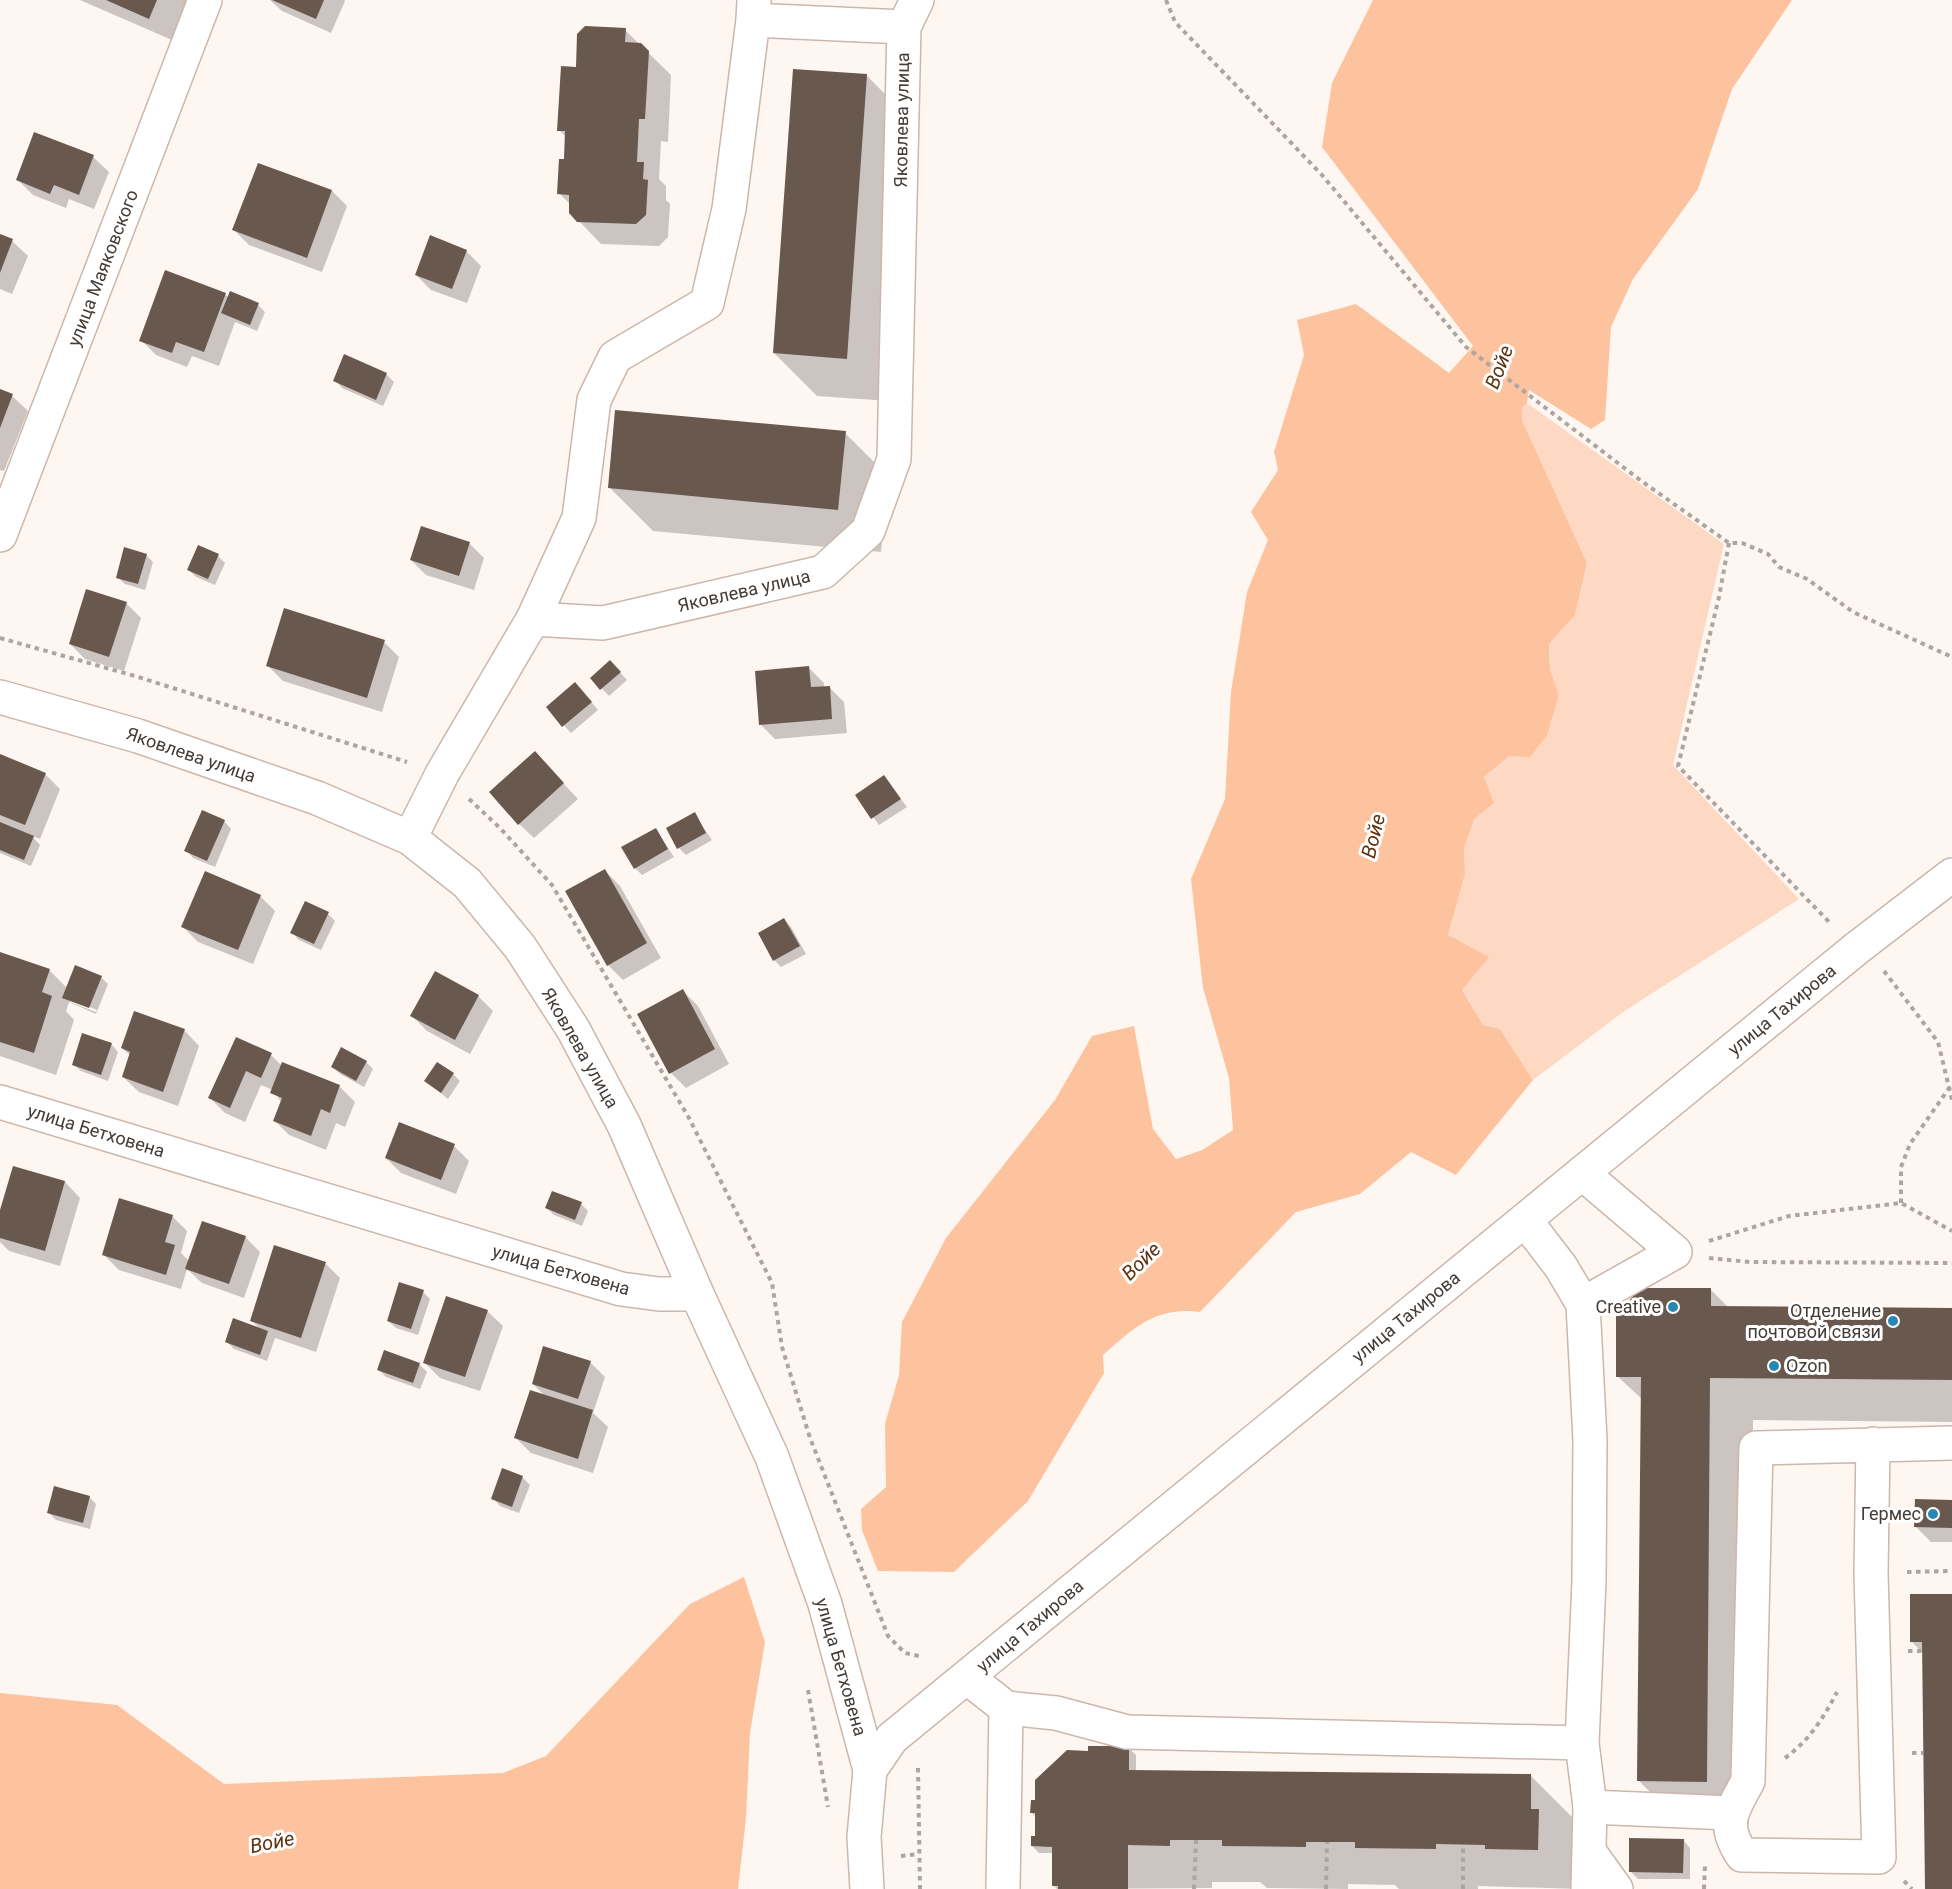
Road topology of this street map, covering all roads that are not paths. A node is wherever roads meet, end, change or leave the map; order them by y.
1 (205, 0) edge
2 (754, 10) edge
3 (910, 14) edge
4 (0, 535) edge
5 (533, 619) junction
6 (0, 697) edge
7 (410, 838) junction
8 (1952, 875) edge
9 (0, 1102) edge
10 (1582, 1173) junction
11 (1526, 1220) junction
12 (697, 1294) junction
13 (1584, 1304) junction
14 (1952, 1443) edge
15 (1873, 1444) junction
16 (968, 1678) junction
17 (1006, 1708) junction
18 (1582, 1743) junction
19 (870, 1770) junction
20 (1590, 1807) junction
21 (1731, 1813) junction
22 (1591, 1854) junction
23 (867, 1889) edge
24 (1003, 1889) edge
25 (1588, 1889) edge
26 (1616, 1889) edge

1 - 4 street, улица Маяковского
2 - 3 street
2 - 5 street
3 - 5 street, Яковлева улица
5 - 7 street
6 - 7 street, Яковлева улица
7 - 12 street, Яковлева улица
8 - 10 street, улица Тахирова
9 - 12 street, улица Бетховена
10 - 11 street, улица Тахирова
10 - 13 street
11 - 13 street
11 - 16 street, улица Тахирова
12 - 19 street, улица Бетховена
13 - 18 street
14 - 15 street
15 - 21 street
15 - 21 street
16 - 17 street
16 - 19 street, улица Тахирова
17 - 18 street
17 - 24 street
18 - 20 street
19 - 23 street, улица Бетховена
20 - 21 street
20 - 22 street
22 - 25 street
22 - 26 street

